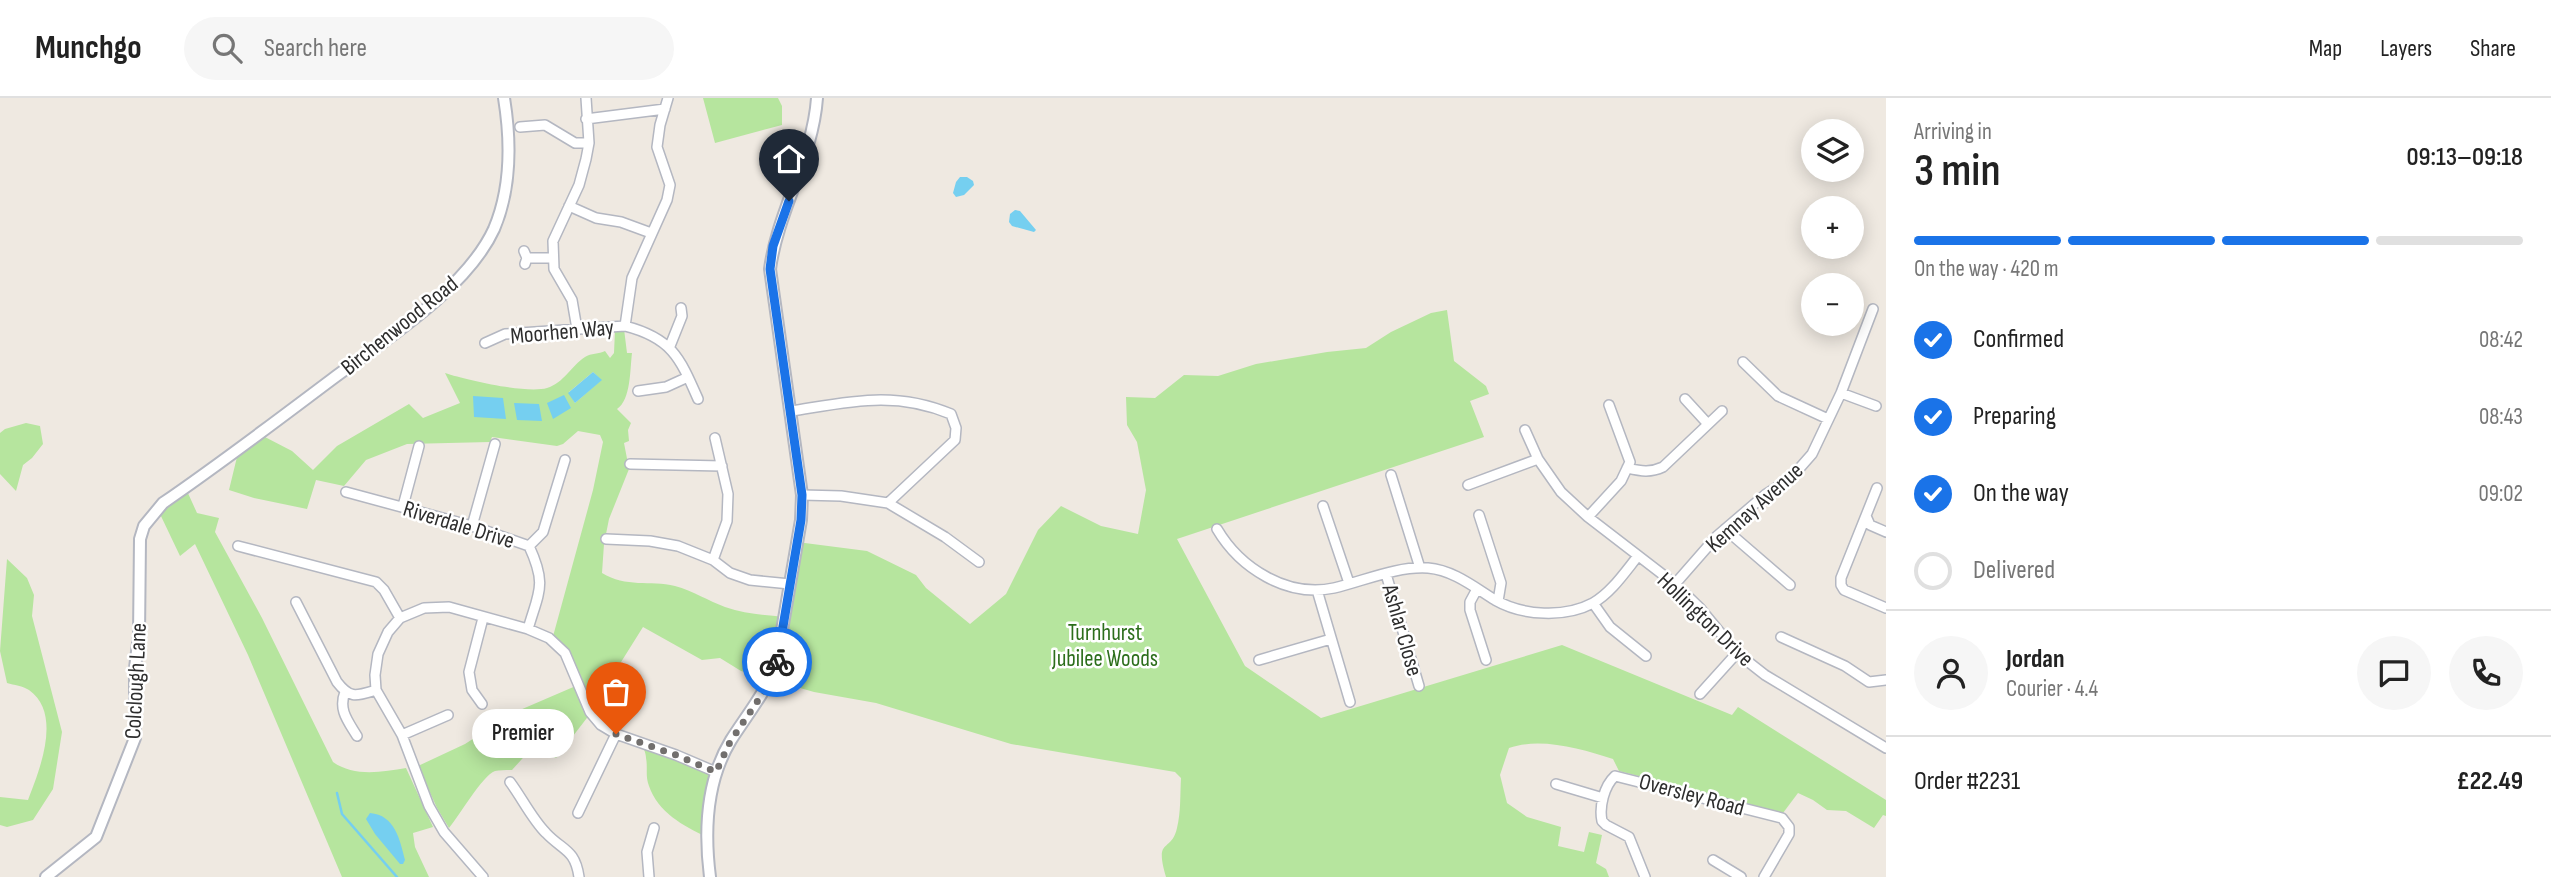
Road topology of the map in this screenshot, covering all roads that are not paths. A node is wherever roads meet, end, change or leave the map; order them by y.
1 (504, 98) edge
2 (586, 98) edge
3 (668, 98) edge
4 (817, 98) edge
5 (664, 109) junction
6 (586, 119) junction
7 (520, 127) dead end
8 (589, 143) junction
9 (569, 206) junction
10 (651, 233) junction
11 (525, 258) dead end
12 (553, 258) junction
13 (1873, 309) dead end
14 (685, 313) dead end
15 (625, 326) junction
16 (1866, 328) joint
17 (577, 329) junction
18 (485, 343) dead end
19 (670, 346) junction
20 (1743, 362) dead end
21 (688, 377) junction
22 (638, 391) dead end
23 (1841, 393) junction
24 (1681, 397) dead end
25 (698, 399) dead end
26 (1877, 406) dead end
27 (1607, 410) dead end
28 (791, 411) junction
29 (1722, 411) dead end
30 (1828, 419) junction
31 (1707, 423) junction
32 (1525, 430) dead end
33 (715, 438) dead end
34 (495, 444) dead end
35 (419, 446) dead end
36 (1538, 459) junction
37 (565, 460) dead end
38 (630, 464) dead end
39 (722, 466) junction
40 (1628, 468) junction
41 (1391, 475) dead end
42 (1468, 485) dead end
43 (1877, 488) dead end
44 (346, 492) dead end
45 (802, 495) junction
46 (163, 503) joint
47 (888, 503) junction
48 (402, 506) junction
49 (1321, 512) dead end
50 (1479, 516) dead end
51 (1866, 516) junction
52 (1588, 517) junction
53 (472, 526) junction
54 (1725, 528) junction
55 (1217, 529) dead end
56 (1886, 532) edge
57 (606, 539) dead end
58 (237, 545) dead end
59 (529, 546) junction
60 (1637, 556) junction
61 (713, 560) junction
62 (979, 562) dead end
63 (1420, 568) junction
64 (1386, 574) junction
65 (1349, 583) junction
66 (790, 584) junction
67 (1675, 584) junction
68 (1783, 584) dead end
69 (1477, 589) junction
70 (1317, 590) junction
71 (1498, 601) junction
72 (296, 602) dead end
73 (1593, 603) junction
74 (1886, 608) edge
75 (400, 618) junction
76 (483, 618) junction
77 (528, 629) junction
78 (1781, 637) dead end
79 (1331, 639) junction
80 (1737, 653) junction
81 (1646, 656) dead end
82 (1259, 660) dead end
83 (1486, 660) dead end
84 (1886, 680) edge
85 (1419, 686) dead end
86 (376, 690) junction
87 (345, 692) junction
88 (1700, 694) dead end
89 (1350, 702) dead end
90 (482, 704) dead end
91 (448, 715) dead end
92 (616, 734) junction
93 (402, 735) junction
94 (357, 736) dead end
95 (1886, 748) edge
96 (716, 772) junction
97 (510, 782) dead end
98 (1556, 785) dead end
99 (1604, 798) junction
100 (578, 813) dead end
101 (654, 828) dead end
102 (1713, 860) dead end
103 (46, 877) edge
104 (483, 877) edge
105 (579, 877) edge
106 (649, 877) edge
107 (710, 877) edge
108 (1645, 877) edge
109 (1741, 877) edge
110 (1764, 877) edge

1 - 46 street, Birchenwood Road
2 - 6 street
3 - 5 street
4 - 28 street
5 - 6 street
5 - 10 street
6 - 8 street
7 - 8 street
8 - 9 street
9 - 10 street
9 - 12 street
10 - 15 street
11 - 12 street
12 - 17 street
13 - 16 street, Kemnay Avenue
14 - 19 street
15 - 17 street, Moorhen Way
15 - 19 street
16 - 23 street, Kemnay Avenue
17 - 18 street, Moorhen Way
19 - 21 street
20 - 30 street
21 - 22 street
21 - 25 street
23 - 26 street
23 - 30 street, Kemnay Avenue
24 - 31 street
27 - 40 street
28 - 45 street
28 - 47 street
29 - 31 street
30 - 54 street, Kemnay Avenue
31 - 40 street
32 - 36 street, Hollington Drive
33 - 39 street
34 - 53 street
35 - 48 street
36 - 42 street
36 - 52 street, Hollington Drive
37 - 59 street
38 - 39 street
39 - 61 street
40 - 52 street
41 - 63 street
43 - 51 street
44 - 48 street, Riverdale Drive
45 - 47 street
45 - 66 street
46 - 103 street, Colclough Lane
47 - 62 street
48 - 53 street, Riverdale Drive
49 - 65 street
50 - 71 street
51 - 56 street
51 - 74 street
52 - 60 street, Hollington Drive
53 - 59 street, Riverdale Drive
54 - 67 street, Kemnay Avenue
54 - 68 street
55 - 70 street
57 - 61 street
58 - 75 street
59 - 77 street, Riverdale Drive
60 - 67 street, Hollington Drive
60 - 73 street
61 - 66 street
63 - 64 street
63 - 69 street
64 - 65 street
64 - 85 street, Ashlar Close
65 - 70 street
66 - 96 street
67 - 80 street, Hollington Drive
69 - 71 street
69 - 83 street
70 - 79 street
71 - 73 street
72 - 87 street
73 - 81 street
75 - 76 street
75 - 86 street
76 - 77 street
76 - 90 street
77 - 92 street
78 - 84 street
79 - 82 street
79 - 89 street
80 - 88 street
80 - 95 street, Hollington Drive
86 - 87 street
86 - 93 street
87 - 94 street
91 - 93 street
92 - 96 street
92 - 100 street
93 - 104 street
96 - 107 street
97 - 105 street
98 - 99 street
99 - 108 street, Oversley Road
99 - 110 street, Oversley Road
101 - 106 street
102 - 109 street

